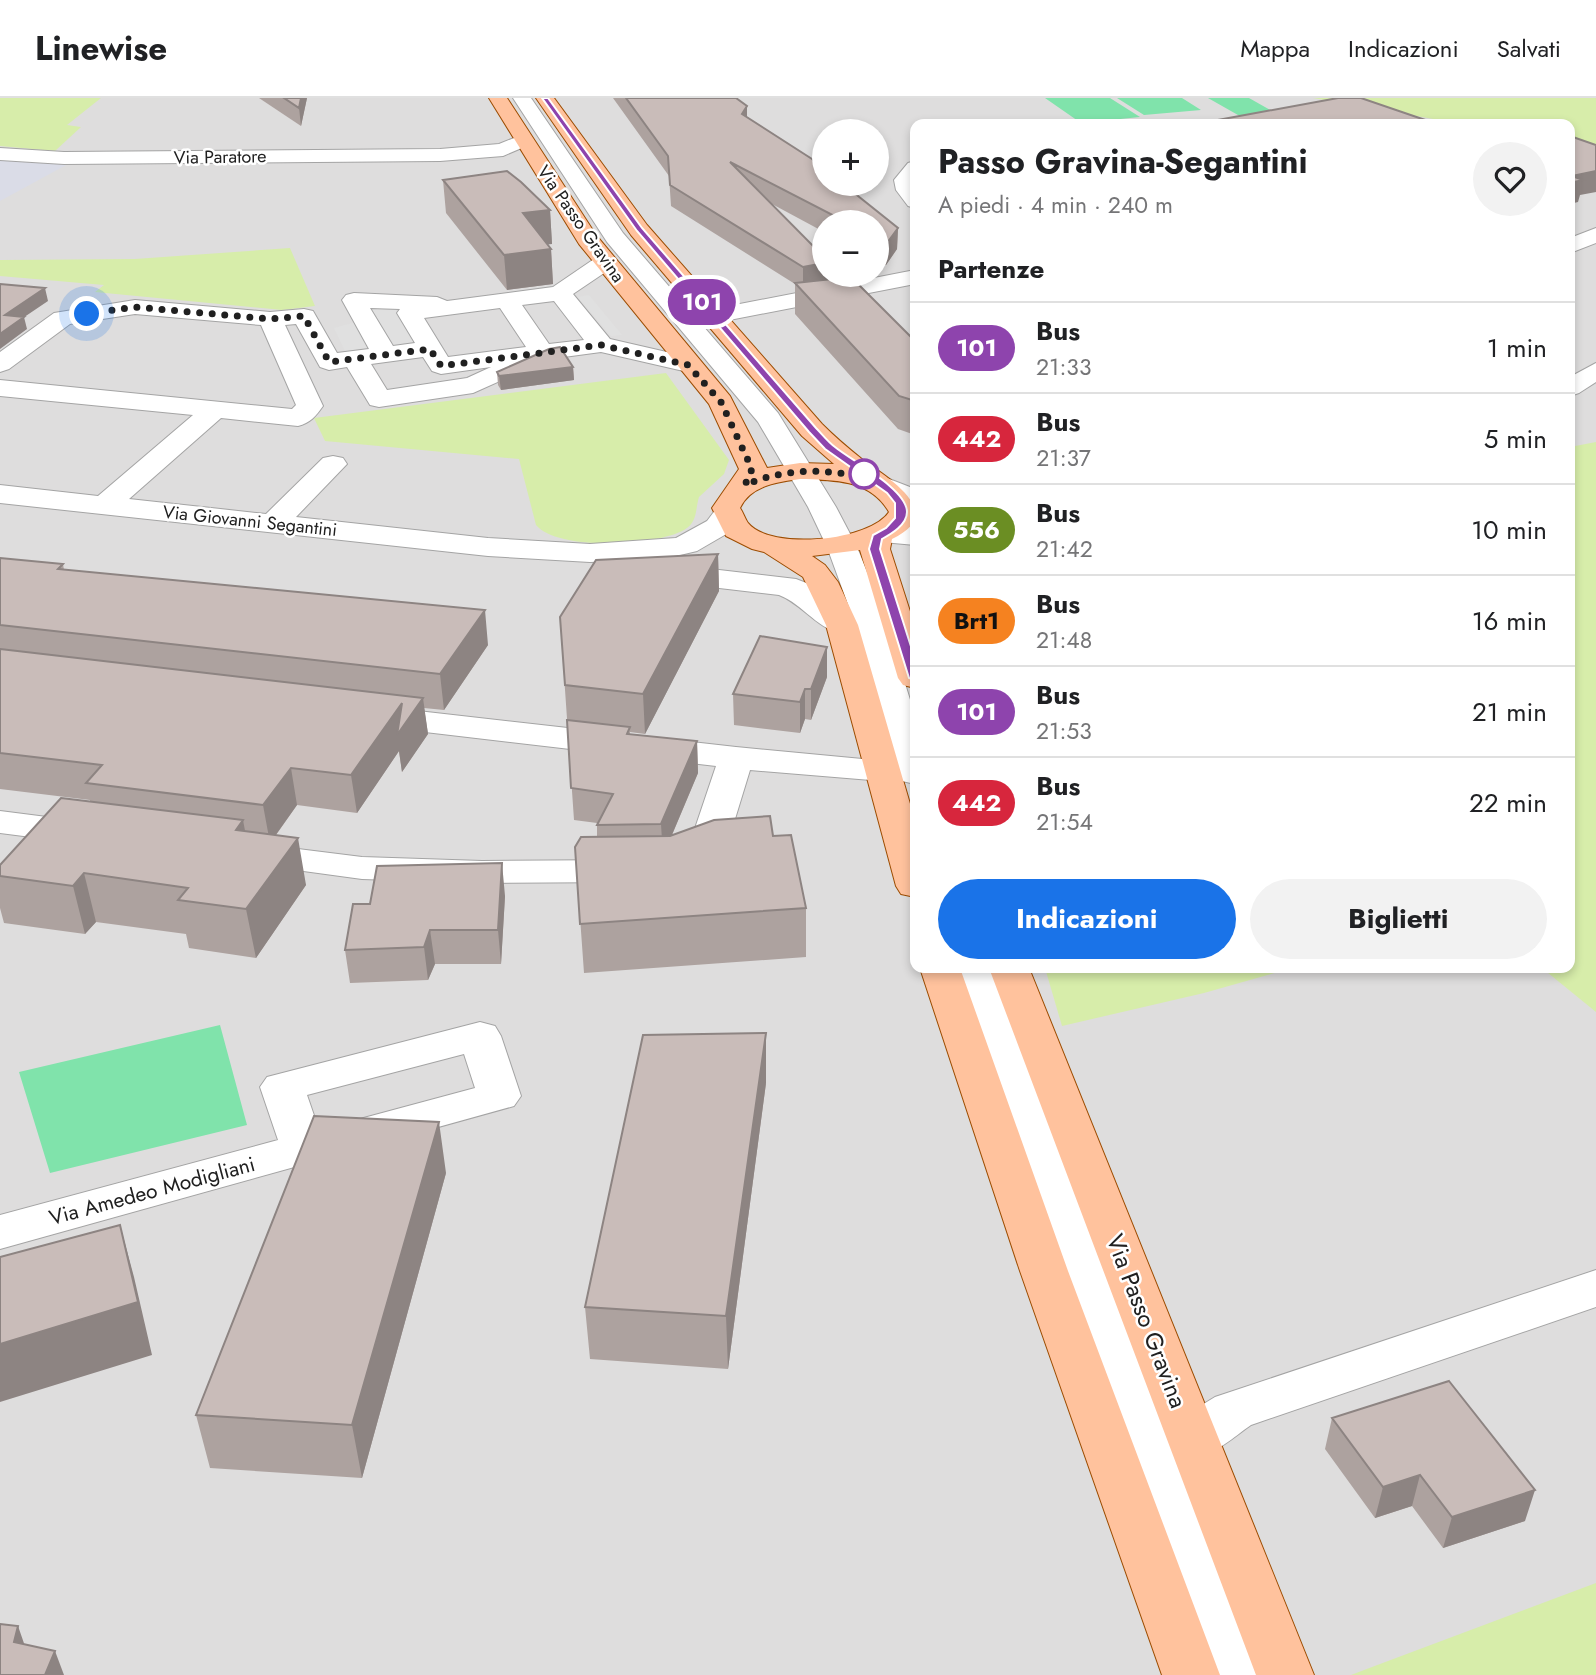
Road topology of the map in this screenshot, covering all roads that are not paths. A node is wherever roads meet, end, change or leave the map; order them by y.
1 (498, 98) edge
2 (522, 98) edge
3 (545, 98) edge
4 (524, 141) junction
5 (0, 154) edge
6 (440, 155) junction
7 (44, 158) junction
8 (543, 169) junction
9 (15, 171) edge
10 (910, 173) edge
11 (910, 195) edge
12 (1596, 235) edge
13 (1575, 244) edge
14 (605, 262) junction
15 (910, 278) edge
16 (560, 293) junction
17 (507, 300) junction
18 (467, 305) junction
19 (714, 316) junction
20 (270, 319) junction
21 (601, 345) junction
22 (430, 349) junction
23 (542, 353) junction
24 (385, 355) junction
25 (355, 359) junction
26 (0, 363) edge
27 (688, 365) junction
28 (1596, 371) edge
29 (1575, 385) edge
30 (0, 388) edge
31 (215, 410) junction
32 (333, 464) dead end
33 (0, 469) edge
34 (800, 471) junction
35 (131, 483) junction
36 (879, 484) junction
37 (745, 485) junction
38 (0, 494) edge
39 (910, 497) edge
40 (296, 501) junction
41 (104, 506) junction
42 (726, 514) junction
43 (273, 524) junction
44 (879, 536) junction
45 (910, 536) edge
46 (842, 547) junction
47 (494, 548) junction
48 (787, 549) junction
49 (650, 571) junction
50 (842, 625) junction
51 (910, 662) edge
52 (344, 712) edge
53 (736, 758) junction
54 (899, 771) edge
55 (0, 822) edge
56 (126, 838) edge
57 (223, 850) edge
58 (910, 850) edge
59 (942, 973) edge
60 (976, 973) edge
61 (1011, 973) edge
62 (304, 1150) edge
63 (0, 1232) edge
64 (1596, 1288) edge
65 (1193, 1437) junction
66 (1191, 1675) edge
67 (1239, 1675) edge
68 (1285, 1675) edge

1 - 4 main road, Via Passo Gravina
2 - 34 street
3 - 19 main road
4 - 6 street, Via Paratore
4 - 8 main road, Via Passo Gravina
5 - 7 street, Via Paratore
6 - 7 street, Via Paratore
6 - 8 street, Via Paratore
7 - 9 street
8 - 14 main road, Via Passo Gravina
10 - 11 street
12 - 13 street
14 - 16 street
14 - 27 main road, Via Passo Gravina
15 - 19 street
16 - 17 street
16 - 21 street
17 - 18 street
17 - 23 street
18 - 22 street
18 - 24 street
19 - 36 main road
20 - 25 street
20 - 26 street
20 - 31 street
21 - 23 street
21 - 27 street
22 - 23 street
22 - 24 street
23 - 25 street
24 - 25 street
27 - 37 main road, Via Passo Gravina
28 - 29 street
30 - 31 street
31 - 35 street
32 - 40 street
33 - 35 street
34 - 36 main road
34 - 37 main road
34 - 46 street
35 - 40 street
35 - 41 street
36 - 39 street
36 - 44 main road
37 - 42 main road
38 - 41 street, Via Giovanni Segantini
40 - 43 street
40 - 47 street
41 - 43 street, Via Giovanni Segantini
42 - 47 street, Via Giovanni Segantini
42 - 48 main road
43 - 47 street, Via Giovanni Segantini
44 - 45 street
44 - 46 main road
44 - 51 main road
46 - 48 main road
46 - 54 street
47 - 49 street, Via Giovanni Segantini
48 - 49 street
48 - 50 main road
49 - 50 street, Via Giovanni Segantini
50 - 54 main road
52 - 53 street
53 - 54 street
53 - 57 street
54 - 58 main road
55 - 56 street
59 - 66 main road
60 - 67 street
61 - 65 main road, Via Passo Gravina
62 - 63 street, Via Amedeo Modigliani
64 - 65 street
65 - 68 main road, Via Passo Gravina

